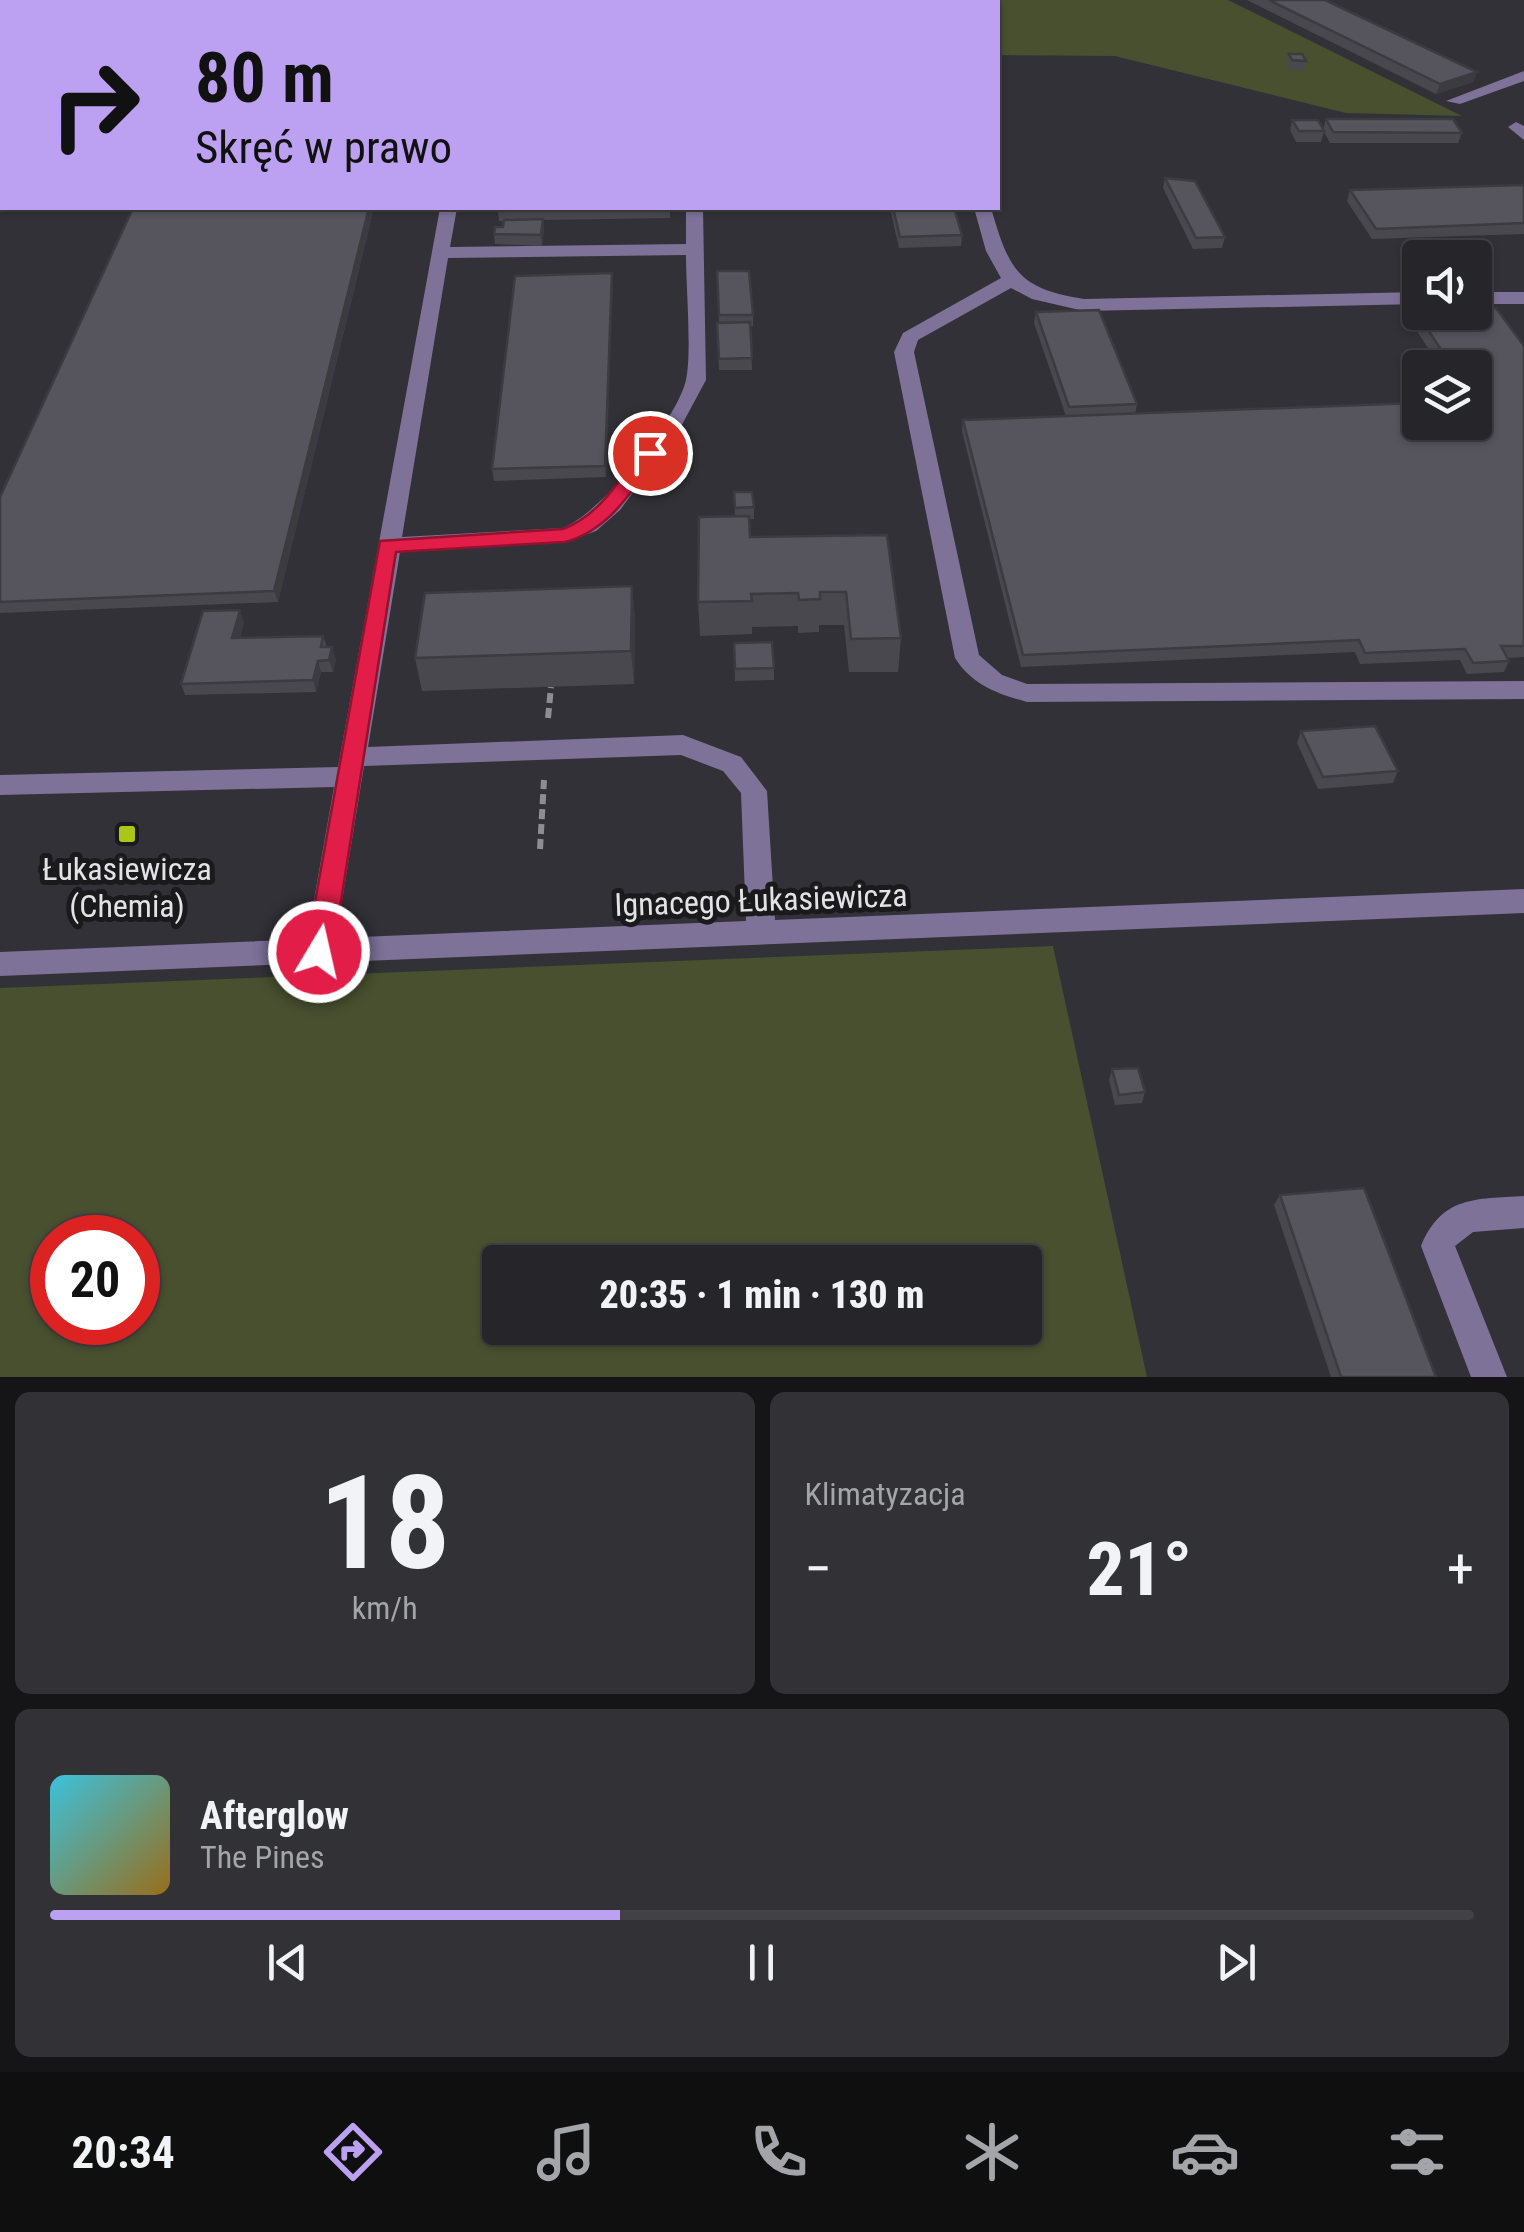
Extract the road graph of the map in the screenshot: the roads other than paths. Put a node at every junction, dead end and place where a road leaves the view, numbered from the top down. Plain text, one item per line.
1 (1524, 76) edge
2 (1454, 102) dead end
3 (448, 210) edge
4 (695, 210) edge
5 (983, 210) edge
6 (696, 249) junction
7 (440, 253) junction
8 (1010, 280) junction
9 (1402, 298) edge
10 (1492, 298) edge
11 (1524, 298) edge
12 (387, 546) junction
13 (1524, 690) edge
14 (350, 767) junction
15 (0, 785) edge
16 (1524, 901) edge
17 (761, 934) junction
18 (319, 952) junction
19 (0, 964) edge
20 (1524, 1212) edge
21 (1489, 1377) edge

1 - 2 street
3 - 7 street
4 - 6 street
5 - 8 street
6 - 7 street
6 - 12 street
7 - 12 street
8 - 9 street
8 - 13 street
10 - 11 street
12 - 14 street
14 - 15 street
14 - 17 street
14 - 18 street
16 - 17 street, Ignacego Łukasiewicza
17 - 18 street, Ignacego Łukasiewicza
18 - 19 street, Ignacego Łukasiewicza
20 - 21 street

